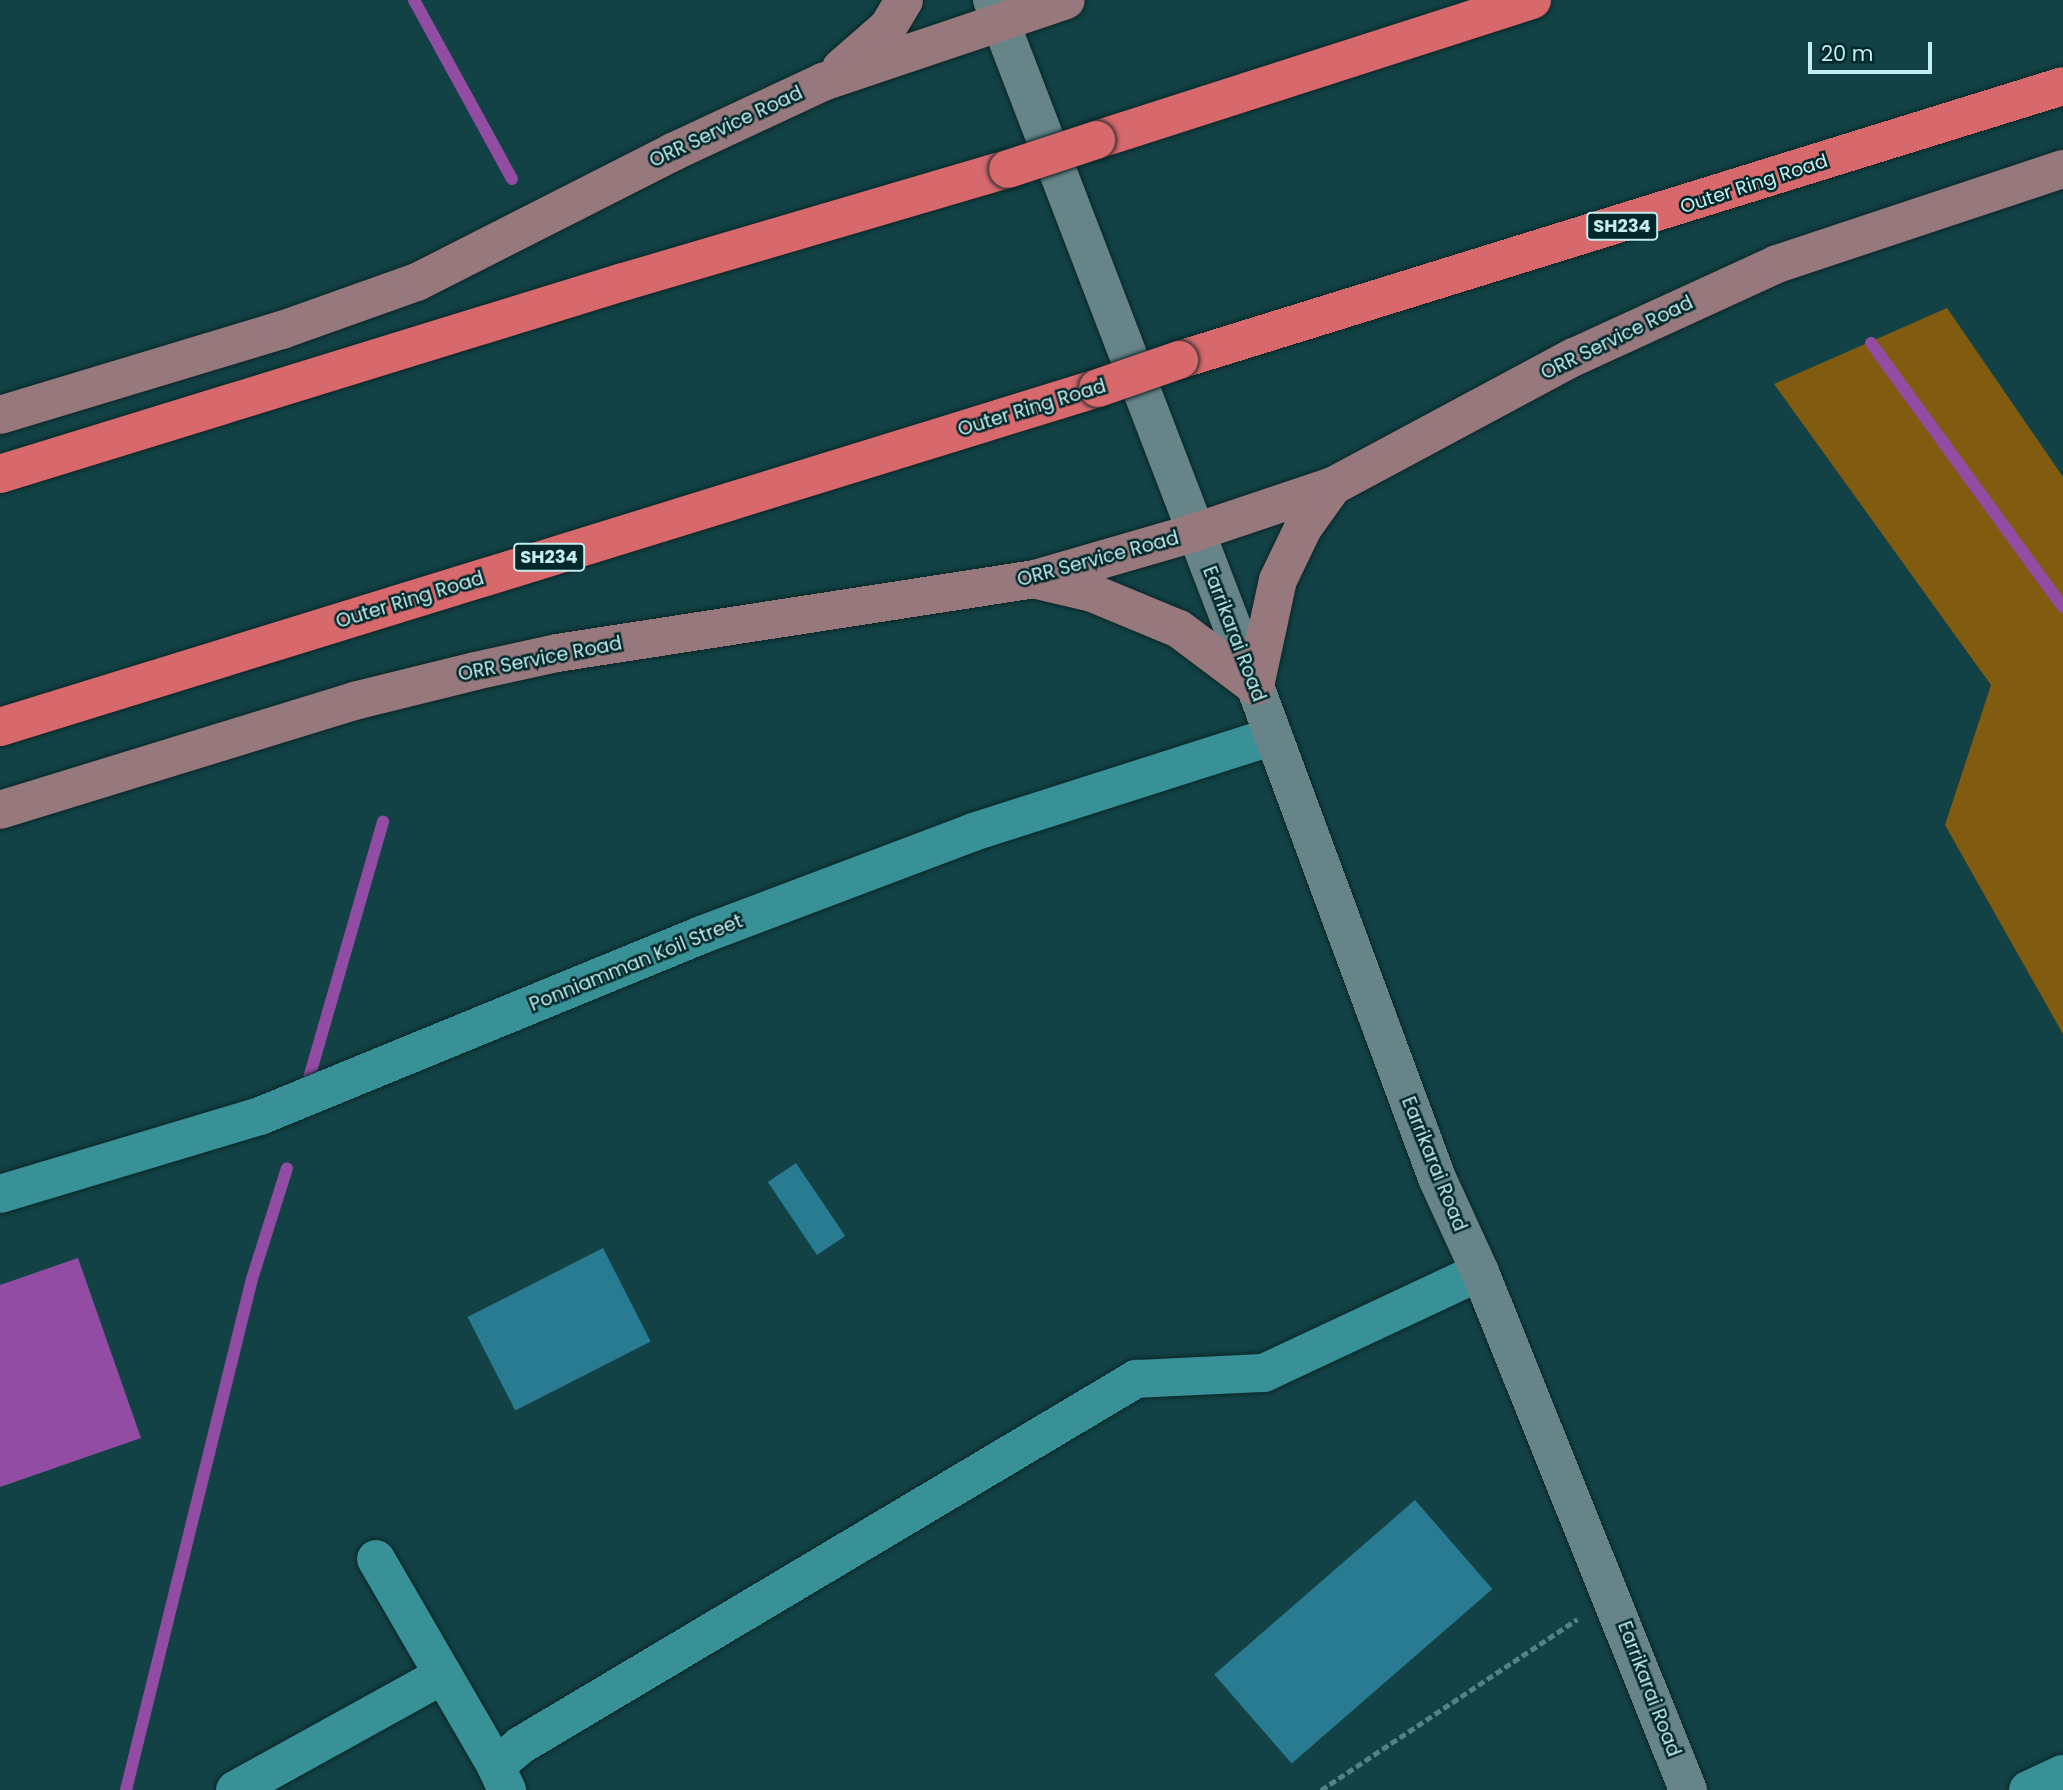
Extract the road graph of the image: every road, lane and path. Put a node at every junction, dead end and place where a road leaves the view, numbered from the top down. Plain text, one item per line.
1 (904, 0) edge
2 (1066, 0) edge
3 (1532, 0) edge
4 (997, 12) edge
5 (823, 82) junction
6 (2063, 86) edge
7 (2063, 169) edge
8 (0, 415) edge
9 (0, 474) edge
10 (1333, 486) junction
11 (1193, 533) junction
12 (1035, 579) junction
13 (1255, 686) junction
14 (0, 727) edge
15 (1273, 736) junction
16 (0, 810) edge
17 (0, 1194) edge
18 (1480, 1272) junction
19 (376, 1559) dead end
20 (1613, 1595) junction
21 (443, 1675) junction
22 (2063, 1774) edge
23 (502, 1778) edge
24 (235, 1790) edge
25 (1321, 1790) edge
26 (1688, 1790) edge
27 (2028, 1790) edge

1 - 5 main road
2 - 4 main road, ORR Service Road
3 - 9 highway, bridge
4 - 5 main road, ORR Service Road
4 - 11 main road, Earrikarai Road
5 - 8 main road, ORR Service Road
6 - 14 highway, Outer Ring Road / SH234, bridge
7 - 10 main road, ORR Service Road
10 - 11 main road, ORR Service Road
10 - 13 main road
11 - 12 main road, ORR Service Road
11 - 13 main road, Earrikarai Road
12 - 13 main road
12 - 16 main road, ORR Service Road
13 - 15 main road, Earrikarai Road
15 - 17 street, Ponniamman Koil Street
15 - 18 main road, Earrikarai Road
18 - 20 main road, Earrikarai Road
18 - 23 street
19 - 21 street
20 - 25 path
20 - 26 main road, Earrikarai Road
21 - 23 street
21 - 24 street
22 - 27 street

